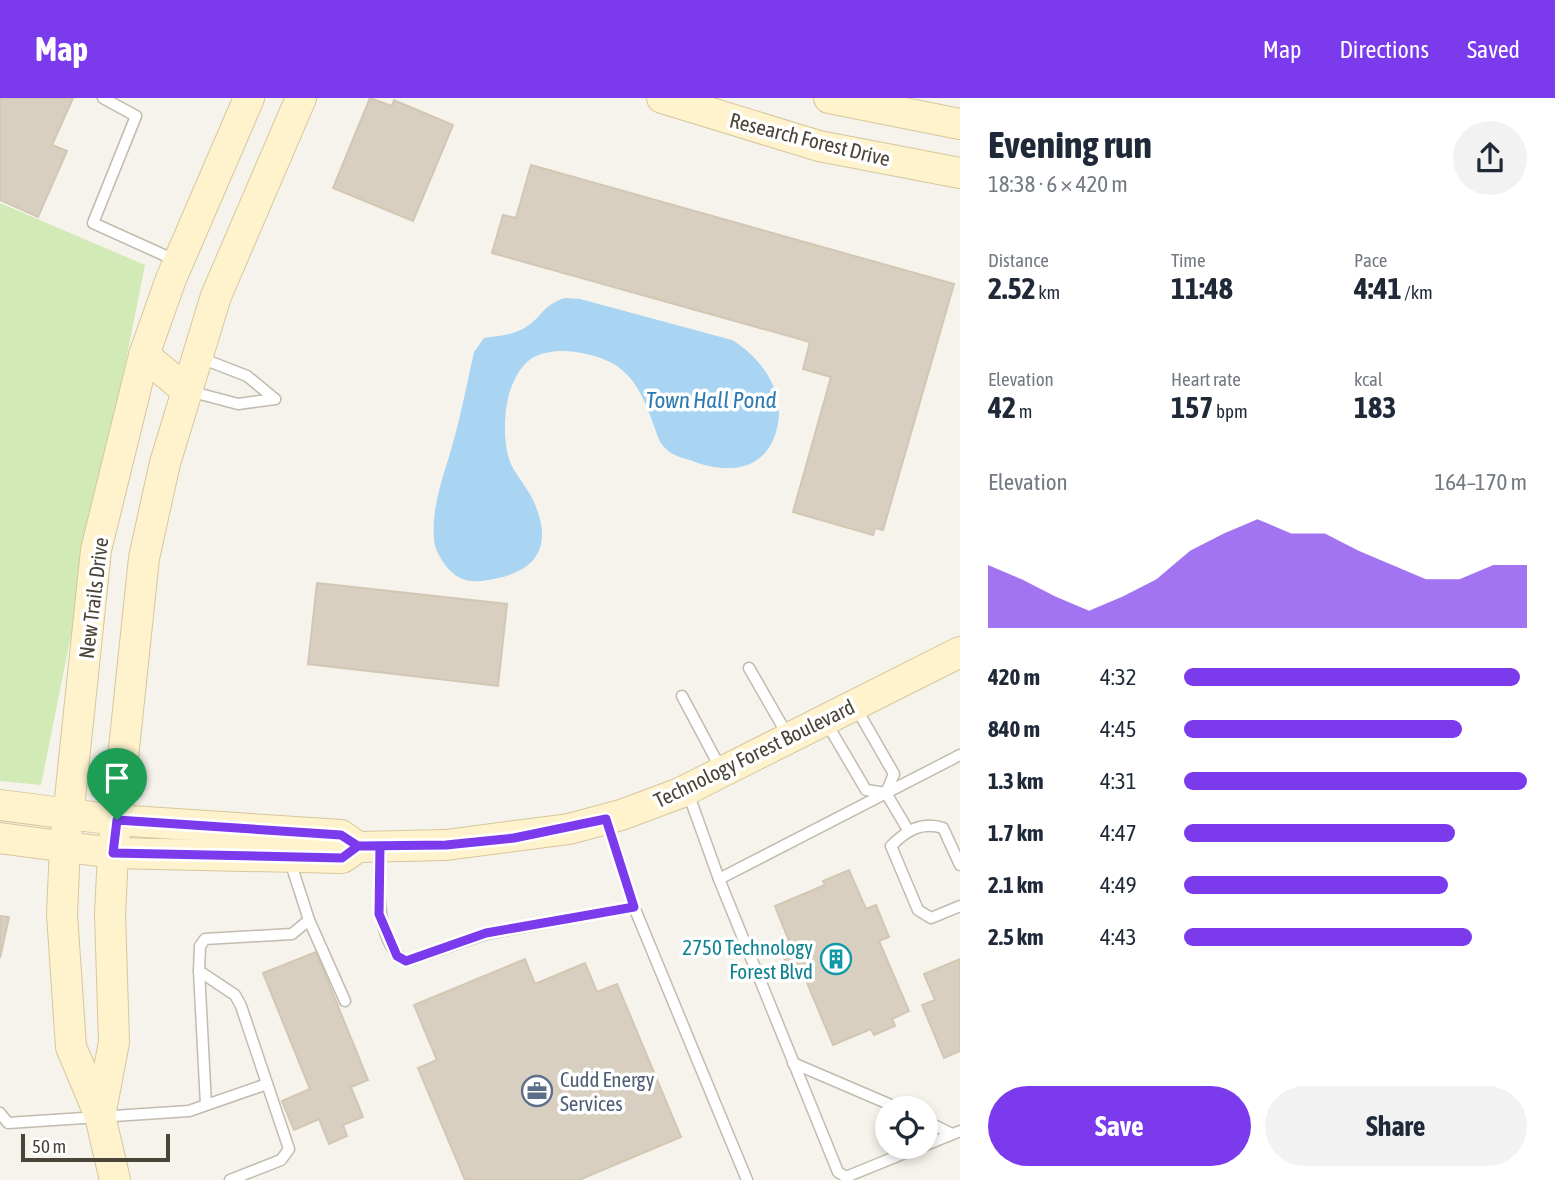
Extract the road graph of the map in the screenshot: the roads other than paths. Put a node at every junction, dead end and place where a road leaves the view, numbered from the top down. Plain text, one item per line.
1 (103, 98) edge
2 (249, 98) edge
3 (301, 98) edge
4 (662, 98) edge
5 (830, 98) edge
6 (960, 124) edge
7 (960, 173) edge
8 (178, 261) junction
9 (144, 355) junction
10 (197, 356) junction
11 (187, 391) junction
12 (960, 653) edge
13 (749, 668) dead end
14 (682, 696) dead end
15 (854, 705) junction
16 (825, 720) junction
17 (789, 738) junction
18 (960, 755) edge
19 (723, 772) junction
20 (687, 790) junction
21 (886, 793) junction
22 (0, 805) edge
23 (68, 813) junction
24 (606, 819) junction
25 (117, 820) junction
26 (908, 830) junction
27 (0, 838) edge
28 (65, 846) junction
29 (369, 846) junction
30 (113, 853) junction
31 (289, 857) junction
32 (960, 865) edge
33 (719, 880) junction
34 (960, 906) edge
35 (634, 907) junction
36 (309, 920) junction
37 (199, 971) junction
38 (345, 1001) dead end
39 (793, 1063) junction
40 (267, 1084) junction
41 (875, 1098) edge
42 (206, 1105) junction
43 (100, 1116) junction
44 (3, 1122) edge
45 (938, 1125) edge
46 (956, 1132) edge
47 (938, 1140) edge
48 (891, 1159) edge
49 (116, 1180) edge
50 (230, 1180) edge
51 (747, 1180) edge

1 - 8 lane
2 - 8 street, New Trails Drive
3 - 10 street, New Trails Drive
4 - 7 street, Research Forest Drive
5 - 6 street
8 - 9 street, New Trails Drive
9 - 10 street
9 - 11 street
9 - 23 street, New Trails Drive
10 - 11 street, New Trails Drive
10 - 11 lane
11 - 25 street, New Trails Drive
12 - 15 street, Technology Forest Boulevard
13 - 17 lane
14 - 19 lane
15 - 16 street, Technology Forest Boulevard
15 - 21 lane
16 - 17 street, Technology Forest Boulevard
16 - 21 lane
17 - 19 street, Technology Forest Boulevard
18 - 21 lane
19 - 20 street, Technology Forest Boulevard
20 - 24 street, Technology Forest Boulevard
20 - 33 lane
21 - 26 lane
21 - 33 lane
22 - 23 street, Technology Forest Boulevard
23 - 25 street, Technology Forest Boulevard
23 - 28 street, New Trails Drive
24 - 29 street, Technology Forest Boulevard
24 - 35 lane
25 - 29 street, Technology Forest Boulevard
25 - 30 street, New Trails Drive
26 - 32 lane
26 - 34 lane
27 - 28 street
28 - 30 street
28 - 43 street, New Trails Drive
29 - 31 street
29 - 35 lane
30 - 31 street
30 - 43 street, New Trails Drive
31 - 36 lane
33 - 39 lane
35 - 51 lane
36 - 37 lane
36 - 38 lane
37 - 40 lane
37 - 42 lane
39 - 41 lane
39 - 48 lane
40 - 42 lane
40 - 50 lane
42 - 43 lane
43 - 44 lane
43 - 49 street, New Trails Drive
45 - 46 lane
46 - 47 lane

